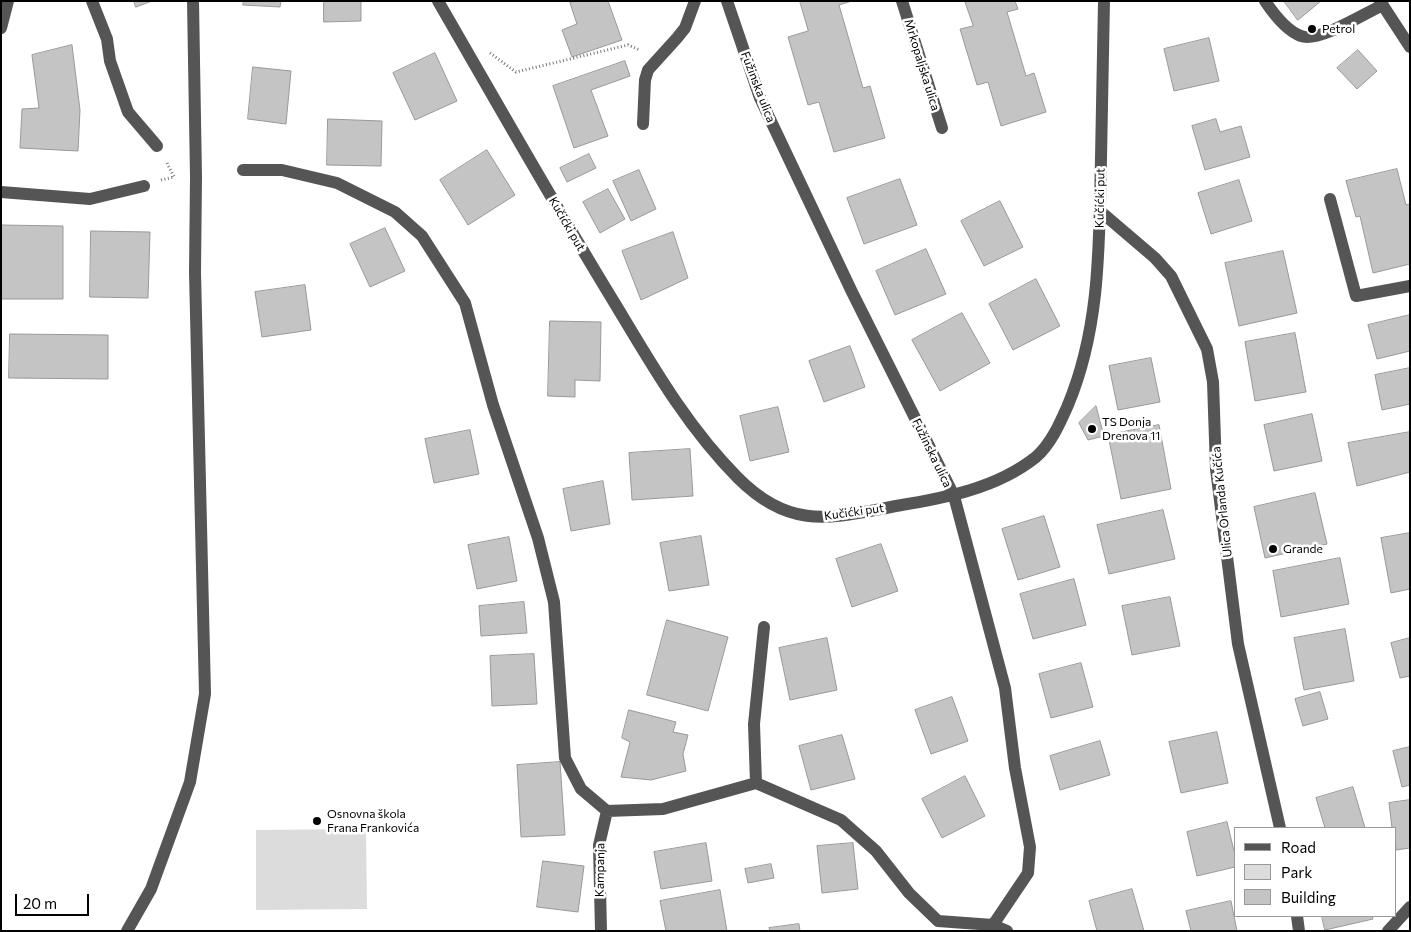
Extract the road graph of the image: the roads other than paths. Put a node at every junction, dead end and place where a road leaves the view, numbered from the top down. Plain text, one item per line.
1 (8, 1) edge
2 (92, 1) edge
3 (193, 1) edge
4 (438, 1) edge
5 (695, 1) edge
6 (727, 1) edge
7 (902, 1) edge
8 (1104, 1) edge
9 (1265, 1) edge
10 (1382, 3) edge
11 (1, 28) edge
12 (1410, 47) edge
13 (643, 124) dead end
14 (942, 128) dead end
15 (157, 146) dead end
16 (243, 170) dead end
17 (144, 186) dead end
18 (1, 192) edge
19 (1330, 199) dead end
20 (1100, 211) junction
21 (1410, 286) edge
22 (954, 496) junction
23 (764, 627) dead end
24 (756, 783) junction
25 (607, 811) junction
26 (1280, 827) edge
27 (1410, 907) edge
28 (1297, 917) edge
29 (993, 924) junction
30 (936, 926) edge
31 (127, 931) edge
32 (601, 931) edge
33 (1007, 931) edge
34 (1299, 931) edge
35 (1388, 931) edge

1 - 11 street
2 - 15 street
3 - 31 street
4 - 22 street, Kučićki put
5 - 13 street
6 - 22 street, Fužinska ulica
7 - 14 street, Mrkopaljska ulica
8 - 20 street, Kučićki put
9 - 10 street
10 - 12 street
16 - 25 street
17 - 18 street
19 - 21 street
20 - 22 street, Kučićki put
20 - 26 street, Ulica Orlanda Kučića
22 - 29 street, Fužinska ulica
23 - 24 street
24 - 25 street
24 - 30 street
25 - 32 street, Kampanja
27 - 35 street
28 - 34 street
29 - 30 street
29 - 33 street

